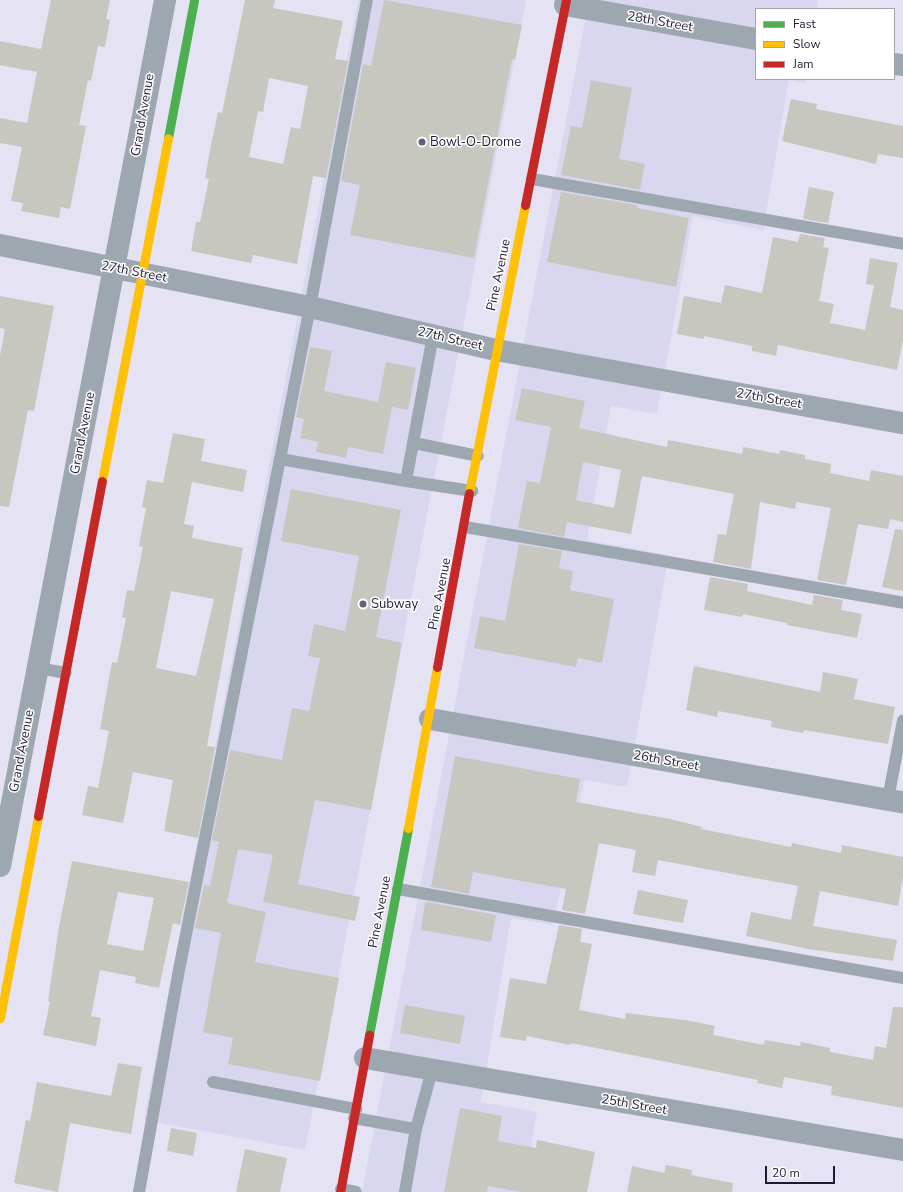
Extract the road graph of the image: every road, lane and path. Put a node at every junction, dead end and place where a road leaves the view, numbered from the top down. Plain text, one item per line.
1 (164, 0) edge
2 (194, 0) edge
3 (367, 0) edge
4 (565, 3) edge
5 (755, 39) edge
6 (532, 179) junction
7 (903, 244) edge
8 (0, 245) edge
9 (115, 268) junction
10 (142, 273) junction
11 (310, 306) junction
12 (433, 336) junction
13 (496, 350) junction
14 (903, 422) edge
15 (414, 443) junction
16 (478, 456) junction
17 (280, 459) junction
18 (406, 481) junction
19 (472, 491) junction
20 (465, 527) junction
21 (903, 603) edge
22 (38, 668) junction
23 (66, 673) junction
24 (430, 719) junction
25 (903, 720) edge
26 (895, 801) edge
27 (0, 866) edge
28 (398, 889) junction
29 (903, 978) edge
30 (0, 1018) edge
31 (365, 1058) junction
32 (432, 1070) junction
33 (213, 1082) dead end
34 (355, 1114) junction
35 (416, 1129) junction
36 (903, 1150) edge
37 (340, 1191) edge
38 (139, 1192) edge
39 (356, 1192) edge
40 (405, 1192) edge

1 - 9 street, Grand Avenue
2 - 10 main road
3 - 11 lane
4 - 5 street, 28th Street
4 - 6 main road, Pine Avenue
6 - 7 lane
6 - 13 main road, Pine Avenue
8 - 9 street, 27th Street
9 - 10 street, 27th Street
9 - 22 street, Grand Avenue
10 - 11 street, 27th Street
10 - 23 main road
11 - 12 street, 27th Street
11 - 17 lane
12 - 13 street, 27th Street
12 - 15 lane
13 - 14 street, 27th Street
13 - 16 main road, Pine Avenue
15 - 16 lane
15 - 18 lane
16 - 19 main road, Pine Avenue
17 - 18 lane
17 - 38 lane
18 - 19 lane
19 - 20 main road, Pine Avenue
20 - 21 lane
20 - 24 main road, Pine Avenue
22 - 23 lane
22 - 27 street, Grand Avenue
23 - 30 main road
24 - 26 street, 26th Street
24 - 28 main road, Pine Avenue
25 - 26 lane
28 - 29 lane
28 - 31 main road, Pine Avenue
31 - 32 street, 25th Street
31 - 34 main road, Pine Avenue
32 - 35 lane
32 - 36 street, 25th Street
33 - 34 lane
34 - 35 lane
34 - 37 main road, Pine Avenue
35 - 40 lane
37 - 39 lane

